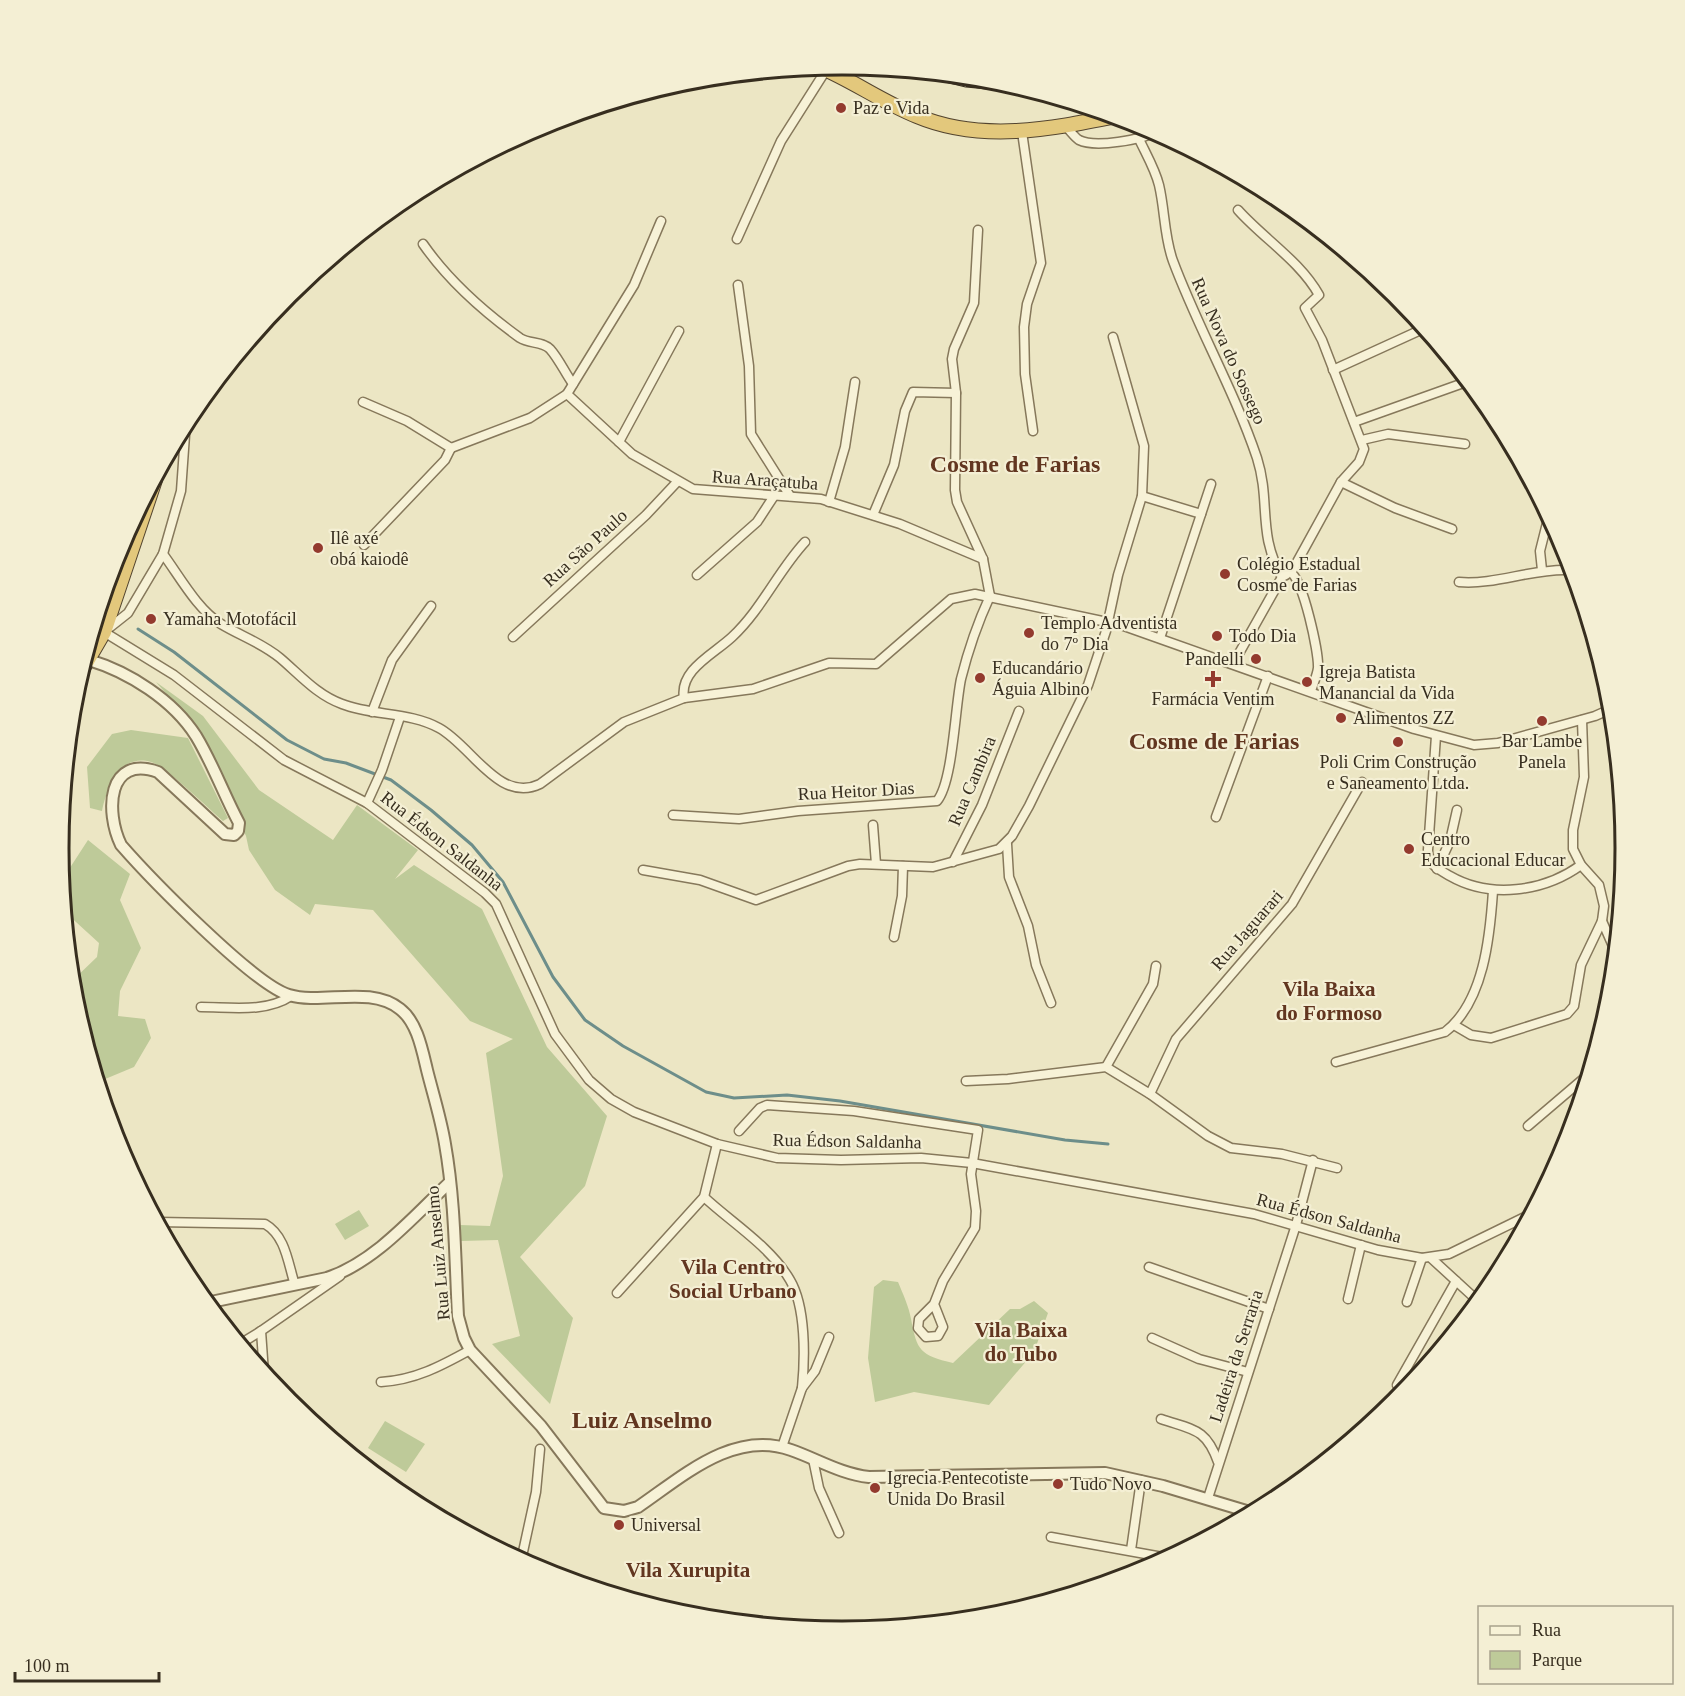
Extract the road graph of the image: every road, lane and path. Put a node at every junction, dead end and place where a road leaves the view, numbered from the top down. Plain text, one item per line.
1 (818, 75) edge
2 (836, 75) edge
3 (1100, 119) edge
4 (1065, 126) junction
5 (1022, 132) junction
6 (1145, 136) edge
7 (1139, 139) junction
8 (1238, 210) dead end
9 (661, 221) dead end
10 (978, 230) dead end
11 (737, 239) dead end
12 (423, 244) dead end
13 (738, 285) dead end
14 (679, 331) dead end
15 (1418, 331) edge
16 (1113, 338) dead end
17 (1333, 370) junction
18 (855, 382) dead end
19 (573, 384) junction
20 (1461, 384) edge
21 (956, 393) junction
22 (567, 394) junction
23 (363, 402) dead end
24 (1354, 422) junction
25 (1033, 431) dead end
26 (1362, 440) junction
27 (185, 441) edge
28 (619, 442) junction
29 (1465, 444) dead end
30 (451, 448) junction
31 (677, 482) junction
32 (1341, 482) junction
33 (1211, 484) dead end
34 (774, 496) junction
35 (790, 496) junction
36 (1142, 496) junction
37 (829, 502) junction
38 (1201, 514) junction
39 (873, 515) junction
40 (1546, 528) edge
41 (139, 529) edge
42 (1452, 529) dead end
43 (805, 542) dead end
44 (364, 545) dead end
45 (164, 554) junction
46 (983, 559) junction
47 (1542, 570) junction
48 (1564, 570) dead end
49 (1291, 573) junction
50 (697, 575) dead end
51 (1281, 577) junction
52 (1459, 582) dead end
53 (990, 596) junction
54 (431, 606) dead end
55 (1108, 621) junction
56 (104, 632) junction
57 (513, 637) dead end
58 (1160, 638) junction
59 (95, 649) edge
60 (92, 661) edge
61 (1233, 664) junction
62 (1268, 676) junction
63 (1311, 691) junction
64 (684, 698) junction
65 (1019, 711) dead end
66 (372, 712) junction
67 (1603, 712) edge
68 (400, 717) junction
69 (1582, 720) junction
70 (1436, 736) junction
71 (1362, 782) dead end
72 (367, 803) junction
73 (1457, 810) dead end
74 (673, 815) dead end
75 (1216, 817) dead end
76 (873, 825) dead end
77 (1007, 844) junction
78 (953, 862) junction
79 (876, 864) junction
80 (903, 866) junction
81 (1581, 866) junction
82 (1437, 869) junction
83 (643, 870) dead end
84 (1493, 891) junction
85 (1602, 921) junction
86 (894, 937) dead end
87 (1610, 939) edge
88 (1156, 966) dead end
89 (291, 996) junction
90 (1051, 1003) dead end
91 (201, 1007) dead end
92 (1454, 1025) junction
93 (1335, 1062) dead end
94 (1106, 1067) junction
95 (966, 1080) dead end
96 (1580, 1082) edge
97 (1150, 1094) junction
98 (1528, 1126) dead end
99 (739, 1131) dead end
100 (717, 1144) junction
101 (1313, 1160) junction
102 (972, 1163) junction
103 (1336, 1167) dead end
104 (449, 1183) junction
105 (704, 1197) junction
106 (1520, 1219) edge
107 (166, 1222) edge
108 (1296, 1225) junction
109 (1361, 1245) junction
110 (1427, 1258) junction
111 (1149, 1267) dead end
112 (346, 1272) junction
113 (1456, 1281) junction
114 (295, 1285) junction
115 (618, 1293) dead end
116 (1473, 1296) edge
117 (1348, 1299) dead end
118 (216, 1301) edge
119 (1407, 1302) dead end
120 (934, 1304) dead end
121 (1269, 1309) junction
122 (261, 1331) junction
123 (828, 1336) dead end
124 (1152, 1338) dead end
125 (246, 1340) edge
126 (470, 1350) junction
127 (263, 1360) edge
128 (1248, 1372) junction
129 (381, 1382) dead end
130 (1397, 1385) dead end
131 (802, 1388) junction
132 (1161, 1419) dead end
133 (782, 1447) junction
134 (540, 1449) dead end
135 (813, 1459) junction
136 (1218, 1462) junction
137 (1141, 1480) junction
138 (1208, 1498) junction
139 (1243, 1510) edge
140 (839, 1533) dead end
141 (1051, 1537) dead end
142 (1131, 1550) junction
143 (524, 1553) edge
144 (1156, 1555) edge

1 - 11 street
2 - 5 highway
3 - 4 highway
4 - 5 highway
4 - 7 street
5 - 25 street
6 - 7 street
7 - 51 street, Rua Nova do Sossego
8 - 17 street
9 - 19 street
10 - 21 street
12 - 19 street
13 - 35 street
14 - 28 street
15 - 17 street
16 - 36 street
17 - 24 street
18 - 37 street
19 - 22 street
20 - 24 street
21 - 39 street
21 - 46 street
22 - 28 street, Rua Araçatuba
22 - 30 street
23 - 30 street
24 - 26 street
26 - 29 street
26 - 32 street
27 - 45 street
28 - 31 street, Rua Araçatuba
30 - 44 street
31 - 34 street, Rua Araçatuba
31 - 57 street, Rua São Paulo
32 - 42 street
32 - 49 street
33 - 38 street
34 - 35 street, Rua Araçatuba
34 - 50 street
35 - 37 street, Rua Araçatuba
36 - 38 street
36 - 55 street
37 - 39 street, Rua Araçatuba
38 - 58 street
39 - 46 street, Rua Araçatuba
40 - 47 street
41 - 56 highway
43 - 64 street
45 - 56 street
45 - 66 street
46 - 53 street
47 - 48 street
47 - 52 street
49 - 51 street
49 - 63 street
51 - 61 street
53 - 55 street
53 - 64 street
53 - 74 street, Rua Heitor Dias
54 - 66 street
55 - 58 street
55 - 77 street
56 - 59 highway
56 - 72 street, Rua Édson Saldanha
58 - 61 street
60 - 89 street, Rua Luiz Anselmo
61 - 62 street
62 - 63 street
62 - 75 street
63 - 70 street
64 - 68 street
65 - 78 street, Rua Cambira
66 - 68 street
67 - 69 street
68 - 72 street
69 - 70 street
69 - 81 street
70 - 82 street
71 - 97 street, Rua Jaguarari
72 - 100 street, Rua Édson Saldanha
73 - 82 street
76 - 79 street
77 - 78 street
77 - 90 street
78 - 80 street
79 - 80 street
79 - 83 street
80 - 86 street
81 - 84 street
81 - 85 street
82 - 84 street
84 - 92 street
85 - 87 street
85 - 92 street
88 - 94 street
89 - 91 street
89 - 104 street, Rua Luiz Anselmo
92 - 93 street
94 - 95 street
94 - 97 street
96 - 98 street
97 - 101 street
99 - 102 street
100 - 102 street, Rua Édson Saldanha
100 - 105 street
101 - 103 street
101 - 108 street, Ladeira da Serraria
102 - 108 street, Rua Édson Saldanha
102 - 120 street
104 - 112 street
104 - 126 street, Rua Luiz Anselmo
105 - 115 street
105 - 131 street
106 - 110 street
107 - 114 street
108 - 109 street, Rua Édson Saldanha
108 - 121 street, Ladeira da Serraria
109 - 110 street, Rua Édson Saldanha
109 - 117 street
110 - 113 street
110 - 119 street
111 - 121 street
112 - 114 street
112 - 122 street
113 - 116 street
113 - 130 street
114 - 118 street
121 - 128 street, Ladeira da Serraria
122 - 125 street
122 - 127 street
123 - 131 street
124 - 128 street
126 - 129 street
126 - 133 street, Rua Luiz Anselmo
128 - 136 street, Ladeira da Serraria
131 - 133 street
132 - 136 street
133 - 135 street, Rua Luiz Anselmo
134 - 143 street
135 - 137 street, Rua Luiz Anselmo
135 - 140 street
136 - 138 street, Ladeira da Serraria
137 - 138 street, Rua Luiz Anselmo
137 - 142 street
138 - 139 street, Rua Luiz Anselmo
141 - 142 street
142 - 144 street

